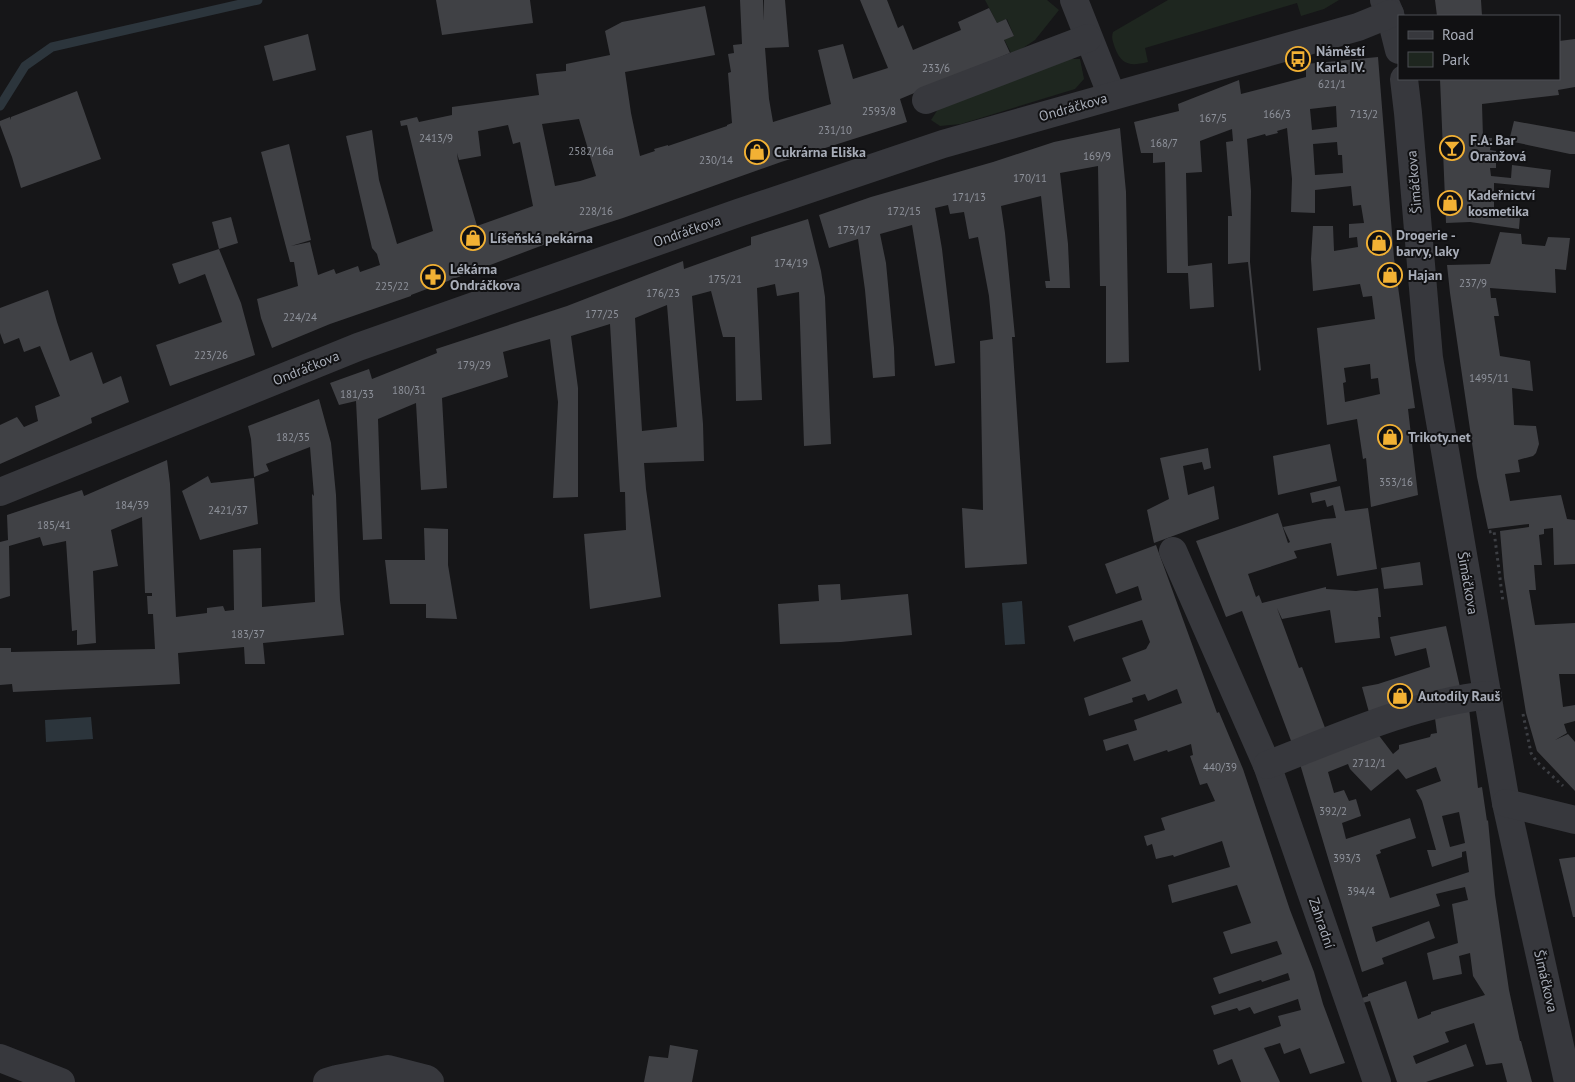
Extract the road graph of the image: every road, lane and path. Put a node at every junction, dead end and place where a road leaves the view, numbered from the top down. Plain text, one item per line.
1 (1077, 1) edge
2 (1387, 7) edge
3 (1088, 38) junction
4 (1398, 46) edge
5 (1404, 80) edge
6 (1112, 96) junction
7 (926, 100) dead end
8 (0, 492) edge
9 (1494, 531) dead end
10 (1173, 551) dead end
11 (1504, 605) dead end
12 (1488, 695) junction
13 (1522, 712) dead end
14 (1267, 765) junction
15 (1569, 791) dead end
16 (1506, 803) junction
17 (1575, 820) edge
18 (0, 1058) edge
19 (61, 1082) edge
20 (328, 1082) edge
21 (430, 1082) edge
22 (1378, 1082) edge
23 (1568, 1082) edge

1 - 3 street
2 - 4 street
2 - 6 street, Ondráčkova
3 - 6 street
3 - 7 street
5 - 12 street, Šimáčkova
6 - 8 street, Ondráčkova
9 - 11 path
10 - 14 street, Zahradní
12 - 14 street
12 - 16 street, Šimáčkova
13 - 15 path
14 - 22 street, Zahradní
16 - 17 street
16 - 23 street, Šimáčkova
18 - 19 street
20 - 21 street

